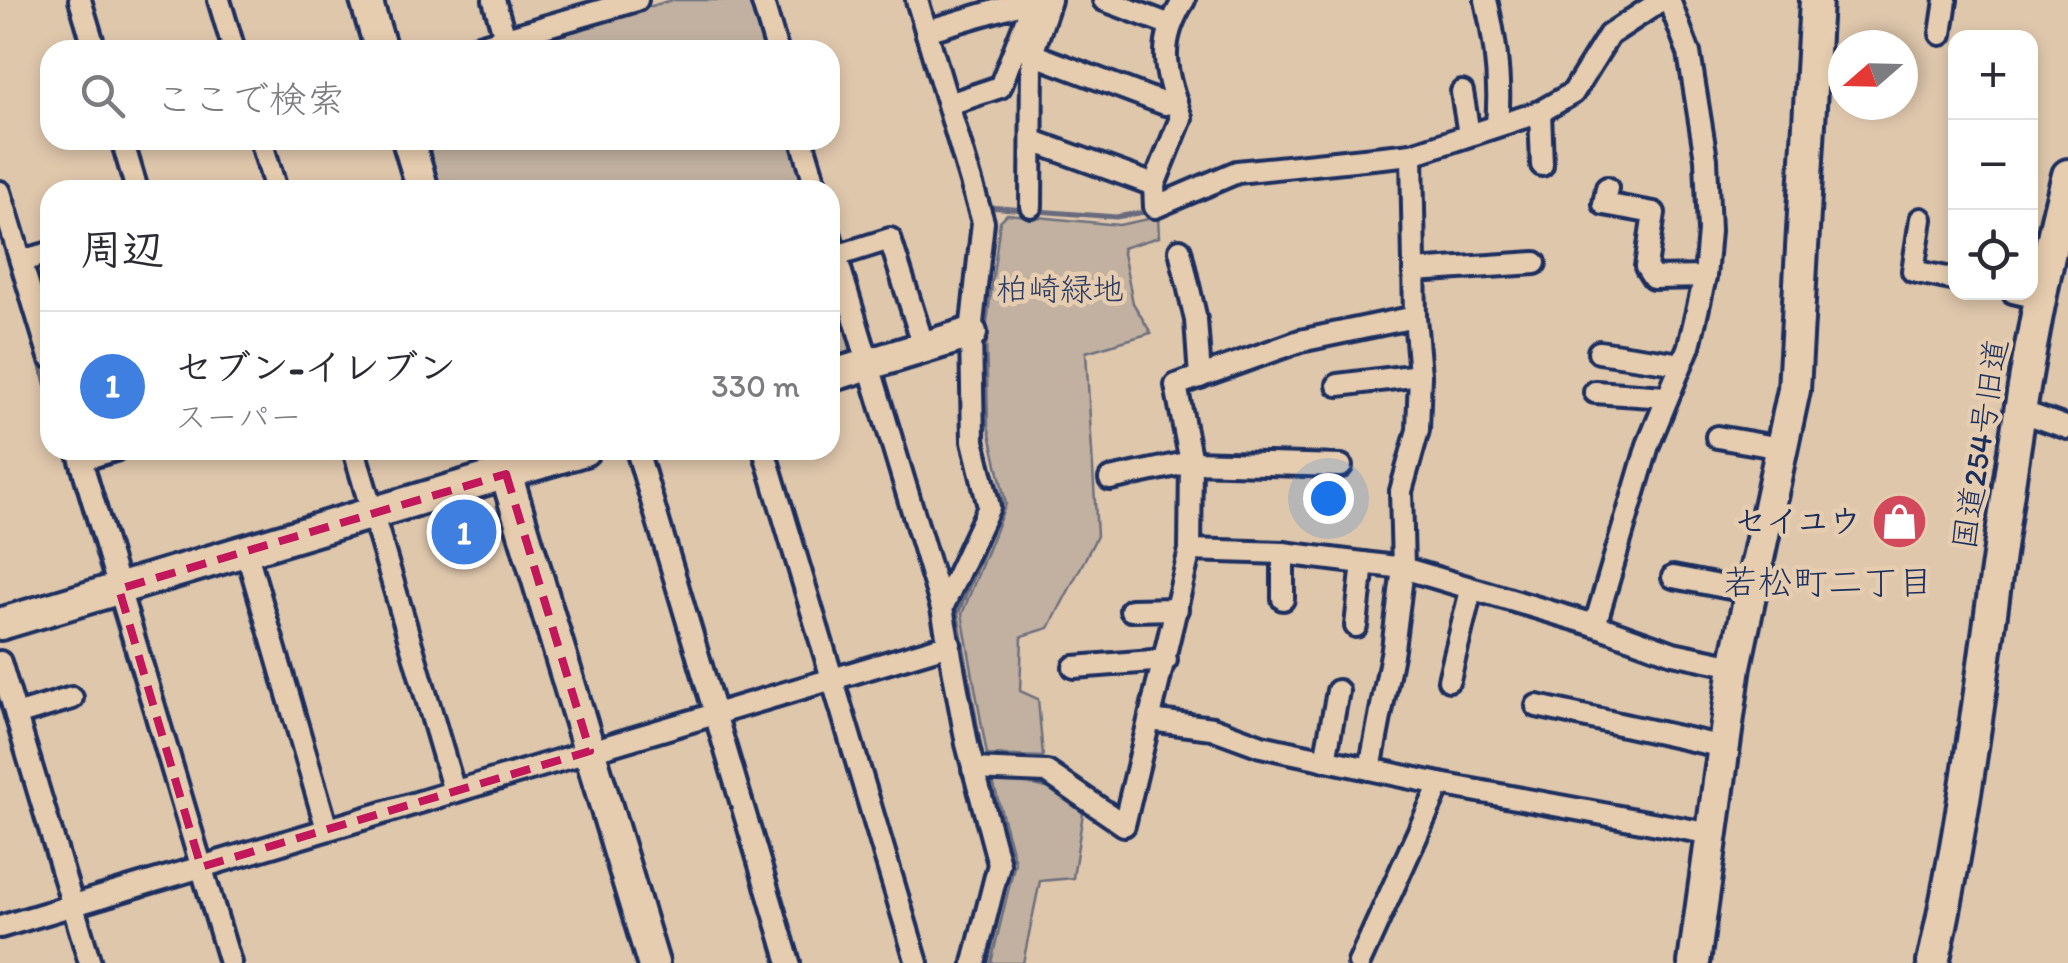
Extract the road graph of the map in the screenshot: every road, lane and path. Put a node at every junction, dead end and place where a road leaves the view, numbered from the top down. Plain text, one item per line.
1 (80, 0) edge
2 (219, 0) edge
3 (366, 0) edge
4 (494, 0) edge
5 (638, 0) edge
6 (762, 0) edge
7 (917, 0) edge
8 (1033, 0) edge
9 (1050, 0) edge
10 (1104, 0) edge
11 (1184, 0) edge
12 (1486, 0) edge
13 (1665, 0) edge
14 (1816, 0) edge
15 (1946, 0) edge
16 (1168, 24) junction
17 (926, 30) junction
18 (1942, 34) dead end
19 (505, 38) junction
20 (92, 40) edge
21 (231, 40) edge
22 (378, 40) edge
23 (498, 40) edge
24 (773, 40) edge
25 (1032, 54) junction
26 (1032, 76) junction
27 (1000, 87) junction
28 (1462, 92) dead end
29 (1176, 102) junction
30 (948, 104) junction
31 (1540, 112) junction
32 (1497, 124) junction
33 (1470, 134) junction
34 (1033, 142) junction
35 (125, 150) edge
36 (263, 150) edge
37 (411, 150) edge
38 (805, 150) edge
39 (1412, 154) junction
40 (1542, 165) dead end
41 (2068, 175) edge
42 (134, 180) edge
43 (268, 180) edge
44 (420, 180) edge
45 (814, 180) edge
46 (1154, 185) junction
47 (1606, 188) dead end
48 (0, 192) edge
49 (1031, 206) dead end
50 (1921, 218) dead end
51 (840, 245) edge
52 (1180, 250) dead end
53 (40, 255) edge
54 (21, 261) junction
55 (2038, 261) edge
56 (1534, 263) dead end
57 (840, 270) edge
58 (1414, 271) junction
59 (1705, 277) junction
60 (1948, 279) edge
61 (2026, 300) edge
62 (1415, 317) junction
63 (40, 325) edge
64 (971, 334) junction
65 (924, 348) junction
66 (1599, 352) dead end
67 (868, 364) junction
68 (1682, 364) junction
69 (840, 373) edge
70 (1420, 375) junction
71 (1200, 376) junction
72 (1338, 385) dead end
73 (1595, 392) dead end
74 (1666, 398) junction
75 (2020, 411) junction
76 (2068, 428) edge
77 (1718, 437) dead end
78 (1782, 448) junction
79 (81, 460) edge
80 (357, 460) edge
81 (640, 460) edge
82 (767, 460) edge
83 (503, 462) edge
84 (1191, 462) junction
85 (1341, 466) dead end
86 (1110, 479) dead end
87 (373, 513) junction
88 (246, 550) junction
89 (1190, 550) junction
90 (1283, 553) junction
91 (1363, 563) junction
92 (1403, 568) junction
93 (1674, 577) dead end
94 (119, 588) junction
95 (1470, 590) junction
96 (1751, 592) junction
97 (1283, 600) dead end
98 (942, 608) junction
99 (1177, 609) junction
100 (1131, 610) dead end
101 (0, 624) edge
102 (1596, 625) junction
103 (1356, 626) dead end
104 (950, 644) junction
105 (1166, 660) junction
106 (0, 662) edge
107 (1735, 666) junction
108 (1074, 667) dead end
109 (832, 678) junction
110 (1449, 680) dead end
111 (1338, 690) dead end
112 (72, 698) dead end
113 (1537, 706) dead end
114 (714, 713) junction
115 (16, 715) junction
116 (1150, 720) junction
117 (1724, 747) junction
118 (590, 751) junction
119 (1324, 760) junction
120 (973, 769) junction
121 (1370, 769) junction
122 (1440, 784) junction
123 (454, 791) junction
124 (327, 829) junction
125 (1712, 834) junction
126 (201, 867) junction
127 (72, 905) junction
128 (0, 927) edge
129 (90, 963) edge
130 (230, 963) edge
131 (653, 963) edge
132 (789, 963) edge
133 (917, 963) edge
134 (974, 963) edge
135 (1359, 963) edge
136 (1694, 963) edge
137 (1932, 963) edge

1 - 20 street
2 - 21 street
3 - 22 street
4 - 19 street
5 - 19 street
6 - 24 street
7 - 17 street
8 - 17 street
8 - 27 street
9 - 25 street
10 - 16 street
11 - 16 street
12 - 32 street
13 - 31 street
13 - 59 street
14 - 78 street
15 - 18 street
16 - 29 street
17 - 30 street
19 - 23 street
25 - 26 street
25 - 29 street
26 - 27 street
26 - 34 street
27 - 30 street
28 - 33 street
29 - 46 street
30 - 64 street
31 - 32 street
31 - 40 street
32 - 33 street
33 - 39 street
34 - 46 street
34 - 49 street
35 - 42 street
36 - 43 street
37 - 44 street
38 - 45 street
39 - 46 street
39 - 58 street
41 - 55 street, 国道254号旧道
47 - 59 street
48 - 54 street
50 - 60 street
51 - 65 street
52 - 71 street
53 - 54 street
54 - 63 street
56 - 58 street
57 - 67 street
58 - 62 street
59 - 68 street
61 - 75 street, 国道254号旧道
62 - 70 street
62 - 71 street
64 - 65 street
64 - 98 street
65 - 67 street
66 - 68 street
67 - 69 street
67 - 98 street
68 - 74 street
70 - 72 street
70 - 92 street
71 - 84 street
73 - 74 street
74 - 102 street
75 - 76 street
75 - 137 street, 国道254号旧道
77 - 78 street
78 - 96 street
79 - 94 street
80 - 87 street
81 - 114 street
82 - 109 street
83 - 87 street
83 - 118 street
84 - 85 street
84 - 86 street
84 - 89 street
87 - 88 street
87 - 123 street
88 - 94 street
88 - 124 street
89 - 90 street
89 - 99 street
90 - 91 street
90 - 97 street
91 - 92 street
91 - 103 street
92 - 95 street
92 - 121 street
93 - 96 street
94 - 101 street
94 - 126 street
95 - 102 street
95 - 110 street
96 - 107 street
98 - 104 street
99 - 100 street
99 - 105 street
102 - 107 street
104 - 109 street
104 - 120 street
105 - 108 street
105 - 116 street
106 - 115 street
107 - 117 street
109 - 114 street
109 - 133 street
111 - 119 street
112 - 115 street
113 - 117 street
114 - 118 street
114 - 132 street
115 - 127 street
116 - 119 street
116 - 120 street
117 - 125 street
118 - 123 street
118 - 131 street
119 - 121 street
120 - 134 street
121 - 122 street
122 - 125 street
122 - 135 street
123 - 124 street
124 - 126 street
125 - 136 street
126 - 127 street
126 - 130 street
127 - 128 street
127 - 129 street

